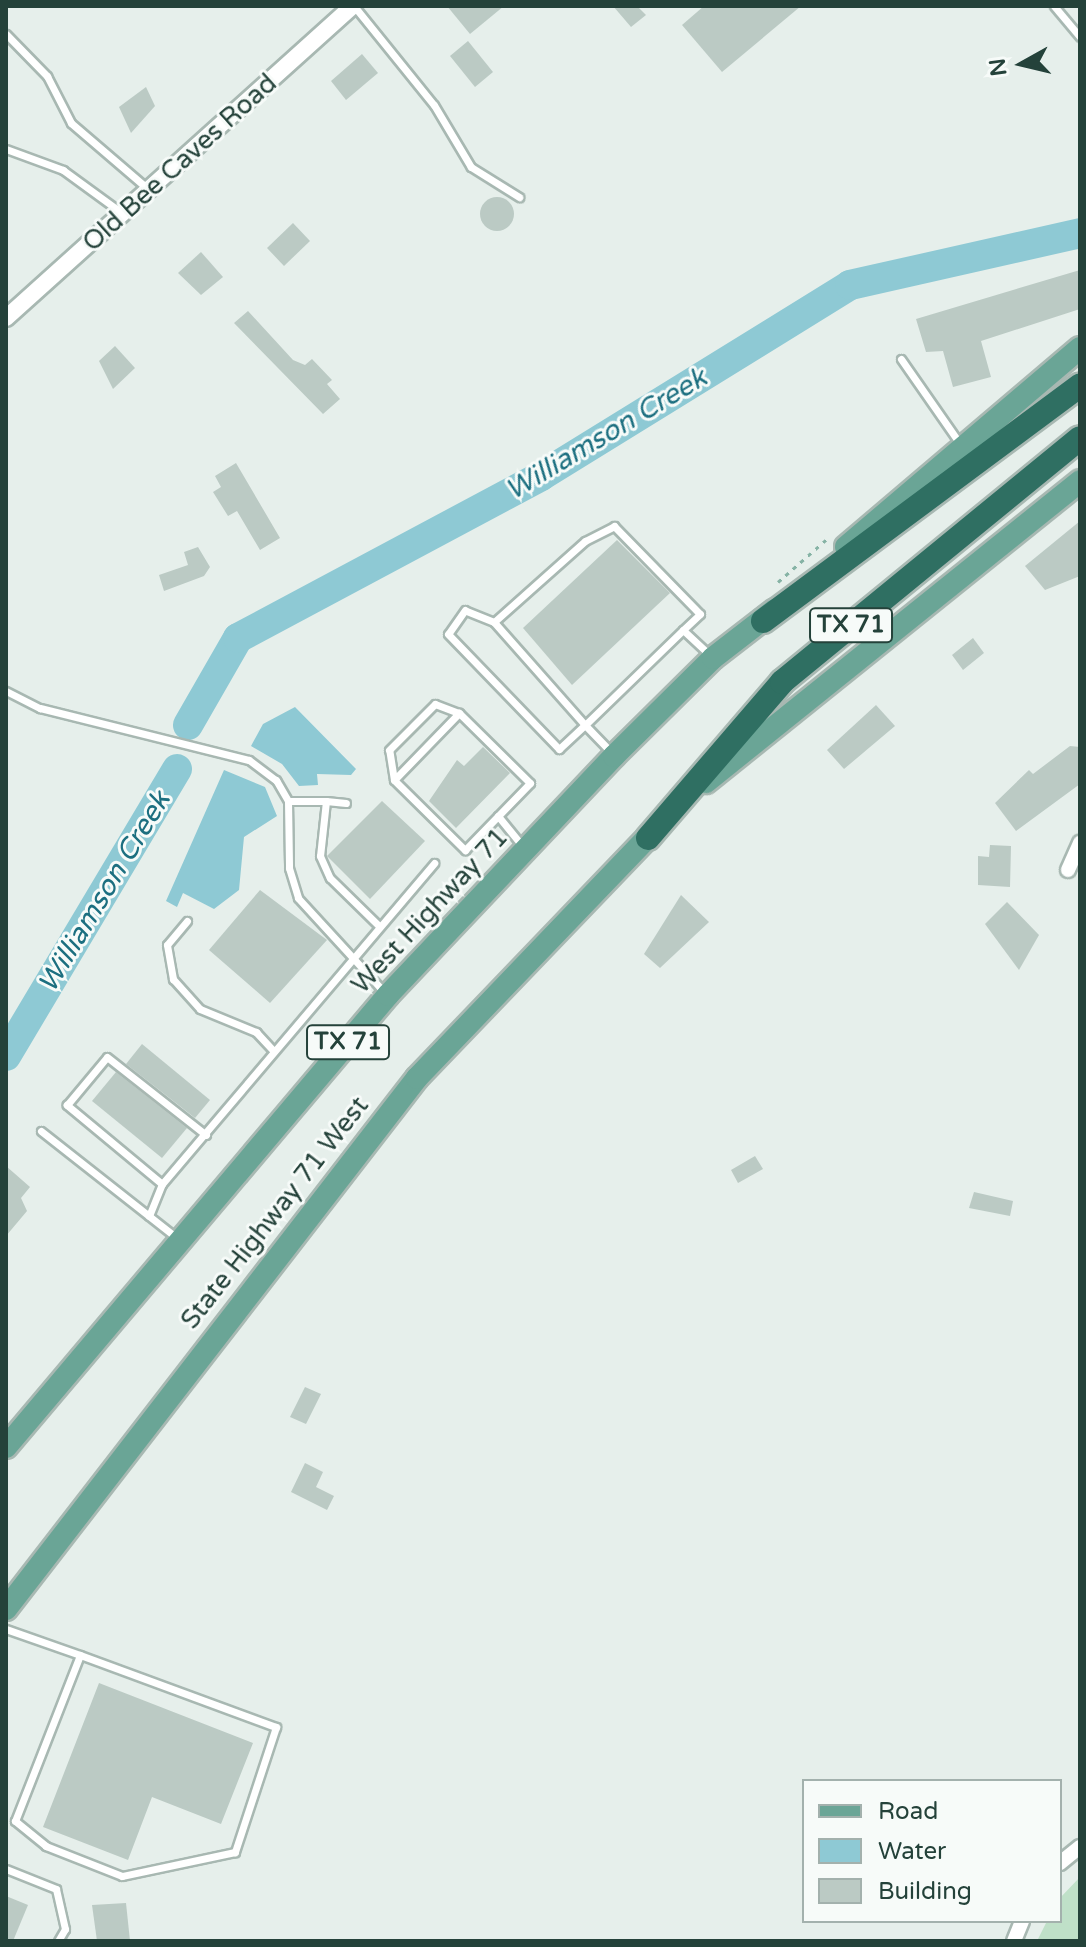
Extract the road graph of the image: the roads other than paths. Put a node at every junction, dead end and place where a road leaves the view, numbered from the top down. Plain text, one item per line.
1 (353, 6) edge
2 (1054, 6) edge
3 (6, 34) edge
4 (1080, 37) edge
5 (6, 149) edge
6 (149, 191) junction
7 (519, 197) dead end
8 (124, 214) junction
9 (6, 318) edge
10 (1080, 348) edge
11 (901, 359) dead end
12 (1080, 386) edge
13 (1080, 438) edge
14 (961, 445) junction
15 (1080, 481) edge
16 (763, 621) junction
17 (494, 622) junction
18 (683, 630) junction
19 (713, 658) junction
20 (6, 691) edge
21 (459, 713) junction
22 (585, 725) junction
23 (614, 756) junction
24 (394, 780) junction
25 (288, 801) junction
26 (326, 801) junction
27 (346, 803) dead end
28 (498, 816) junction
29 (648, 838) junction
30 (1080, 843) edge
31 (526, 849) junction
32 (434, 863) dead end
33 (1068, 870) dead end
34 (187, 921) dead end
35 (379, 926) junction
36 (349, 959) junction
37 (388, 995) junction
38 (274, 1051) junction
39 (41, 1131) dead end
40 (206, 1135) junction
41 (162, 1184) junction
42 (149, 1216) junction
43 (178, 1239) junction
44 (8, 1440) edge
45 (6, 1609) edge
46 (6, 1629) edge
47 (80, 1655) junction
48 (1080, 1847) edge
49 (1062, 1861) edge
50 (6, 1869) edge
51 (58, 1941) edge

1 - 6 street, Old Bee Caves Road
1 - 7 lane
2 - 4 lane
3 - 6 lane
5 - 8 lane
6 - 8 street, Old Bee Caves Road
8 - 9 street, Old Bee Caves Road
10 - 14 main road, TX 71
11 - 14 lane
12 - 16 highway, TX 71
13 - 29 highway, TX 71
14 - 16 main road, TX 71
15 - 29 main road, State Highway 71 West
16 - 19 main road, West Highway 71 / TX 71
17 - 18 lane
17 - 22 lane
17 - 22 lane
18 - 19 lane
18 - 22 lane
19 - 23 main road, West Highway 71 / TX 71
20 - 25 lane
21 - 24 lane
21 - 24 lane
21 - 28 lane
22 - 23 lane
23 - 31 main road, West Highway 71 / TX 71
24 - 28 lane
25 - 26 lane
25 - 36 lane
26 - 27 lane
26 - 35 lane
28 - 31 lane
29 - 45 main road, State Highway 71 West
30 - 33 street
31 - 37 main road, West Highway 71 / TX 71
32 - 35 lane
34 - 38 lane
35 - 36 lane
36 - 37 lane
36 - 38 lane
37 - 43 main road, West Highway 71 / TX 71
38 - 40 lane
39 - 42 lane
40 - 41 lane
40 - 41 lane
41 - 42 lane
42 - 43 lane
43 - 44 main road, West Highway 71 / TX 71
46 - 47 lane
47 - 47 lane
48 - 49 street
50 - 51 lane

